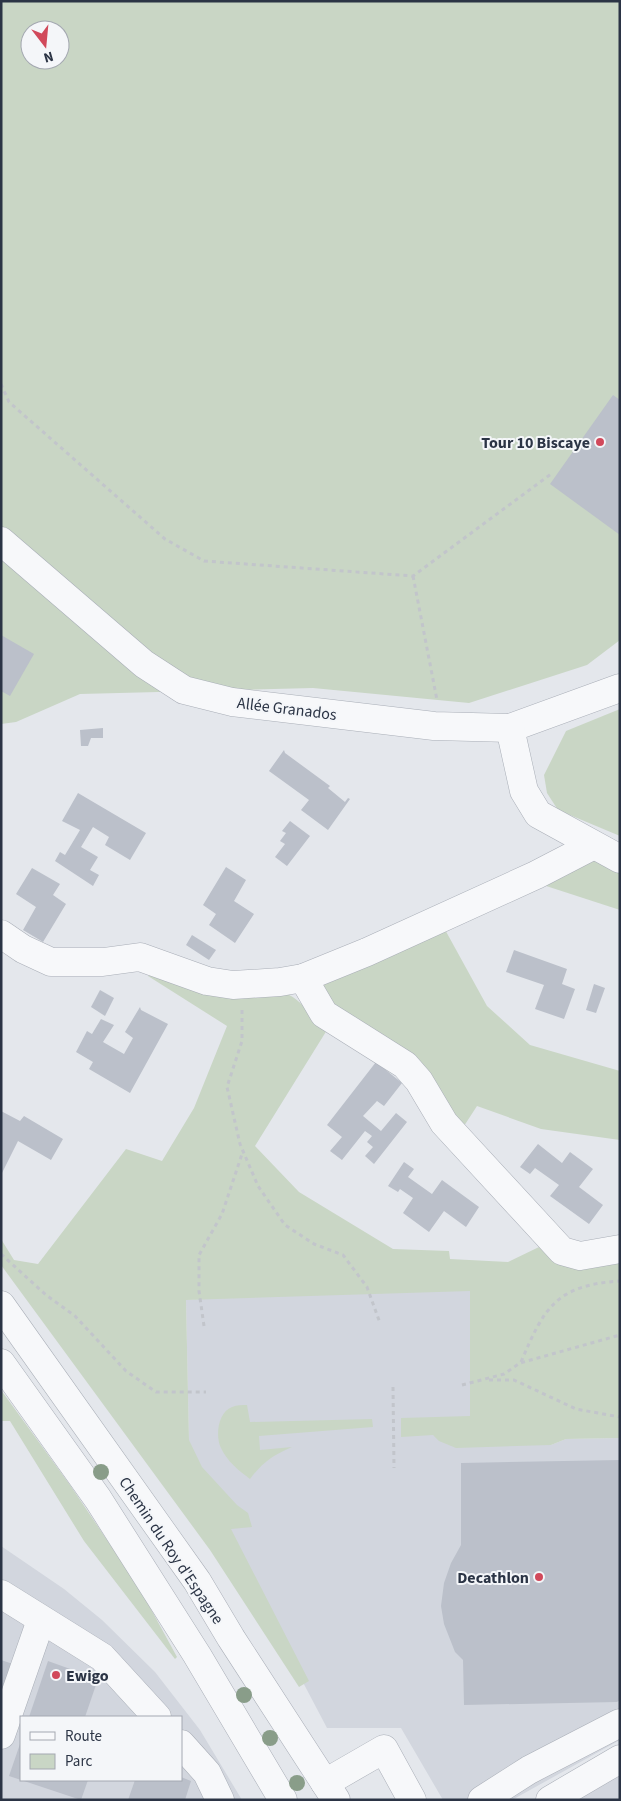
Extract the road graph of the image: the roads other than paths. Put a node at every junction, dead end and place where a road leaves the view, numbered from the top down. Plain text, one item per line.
1 (1, 540) edge
2 (620, 688) edge
3 (510, 728) junction
4 (592, 846) junction
5 (620, 859) edge
6 (1, 934) edge
7 (303, 978) junction
8 (620, 1249) edge
9 (1, 1305) edge
10 (1, 1363) edge
11 (1, 1594) edge
12 (41, 1620) junction
13 (231, 1638) junction
14 (197, 1655) junction
15 (156, 1716) edge
16 (620, 1724) edge
17 (1, 1735) edge
18 (182, 1745) edge
19 (620, 1760) edge
20 (330, 1791) edge
21 (220, 1800) edge
22 (283, 1800) edge
23 (412, 1800) edge
24 (482, 1800) edge
25 (550, 1800) edge

1 - 3 street, Allée Granados
2 - 3 street, Allée Granados
3 - 4 street
4 - 5 street
4 - 7 street
6 - 7 street
7 - 8 street
9 - 13 street, Chemin du Roy d'Espagne
10 - 14 street, Chemin du Roy d'Espagne
11 - 12 street
12 - 15 street
12 - 17 street
13 - 14 street
13 - 20 street, Chemin du Roy d'Espagne
14 - 22 street, Chemin du Roy d'Espagne
16 - 24 street
18 - 21 street
19 - 25 street
20 - 23 street

